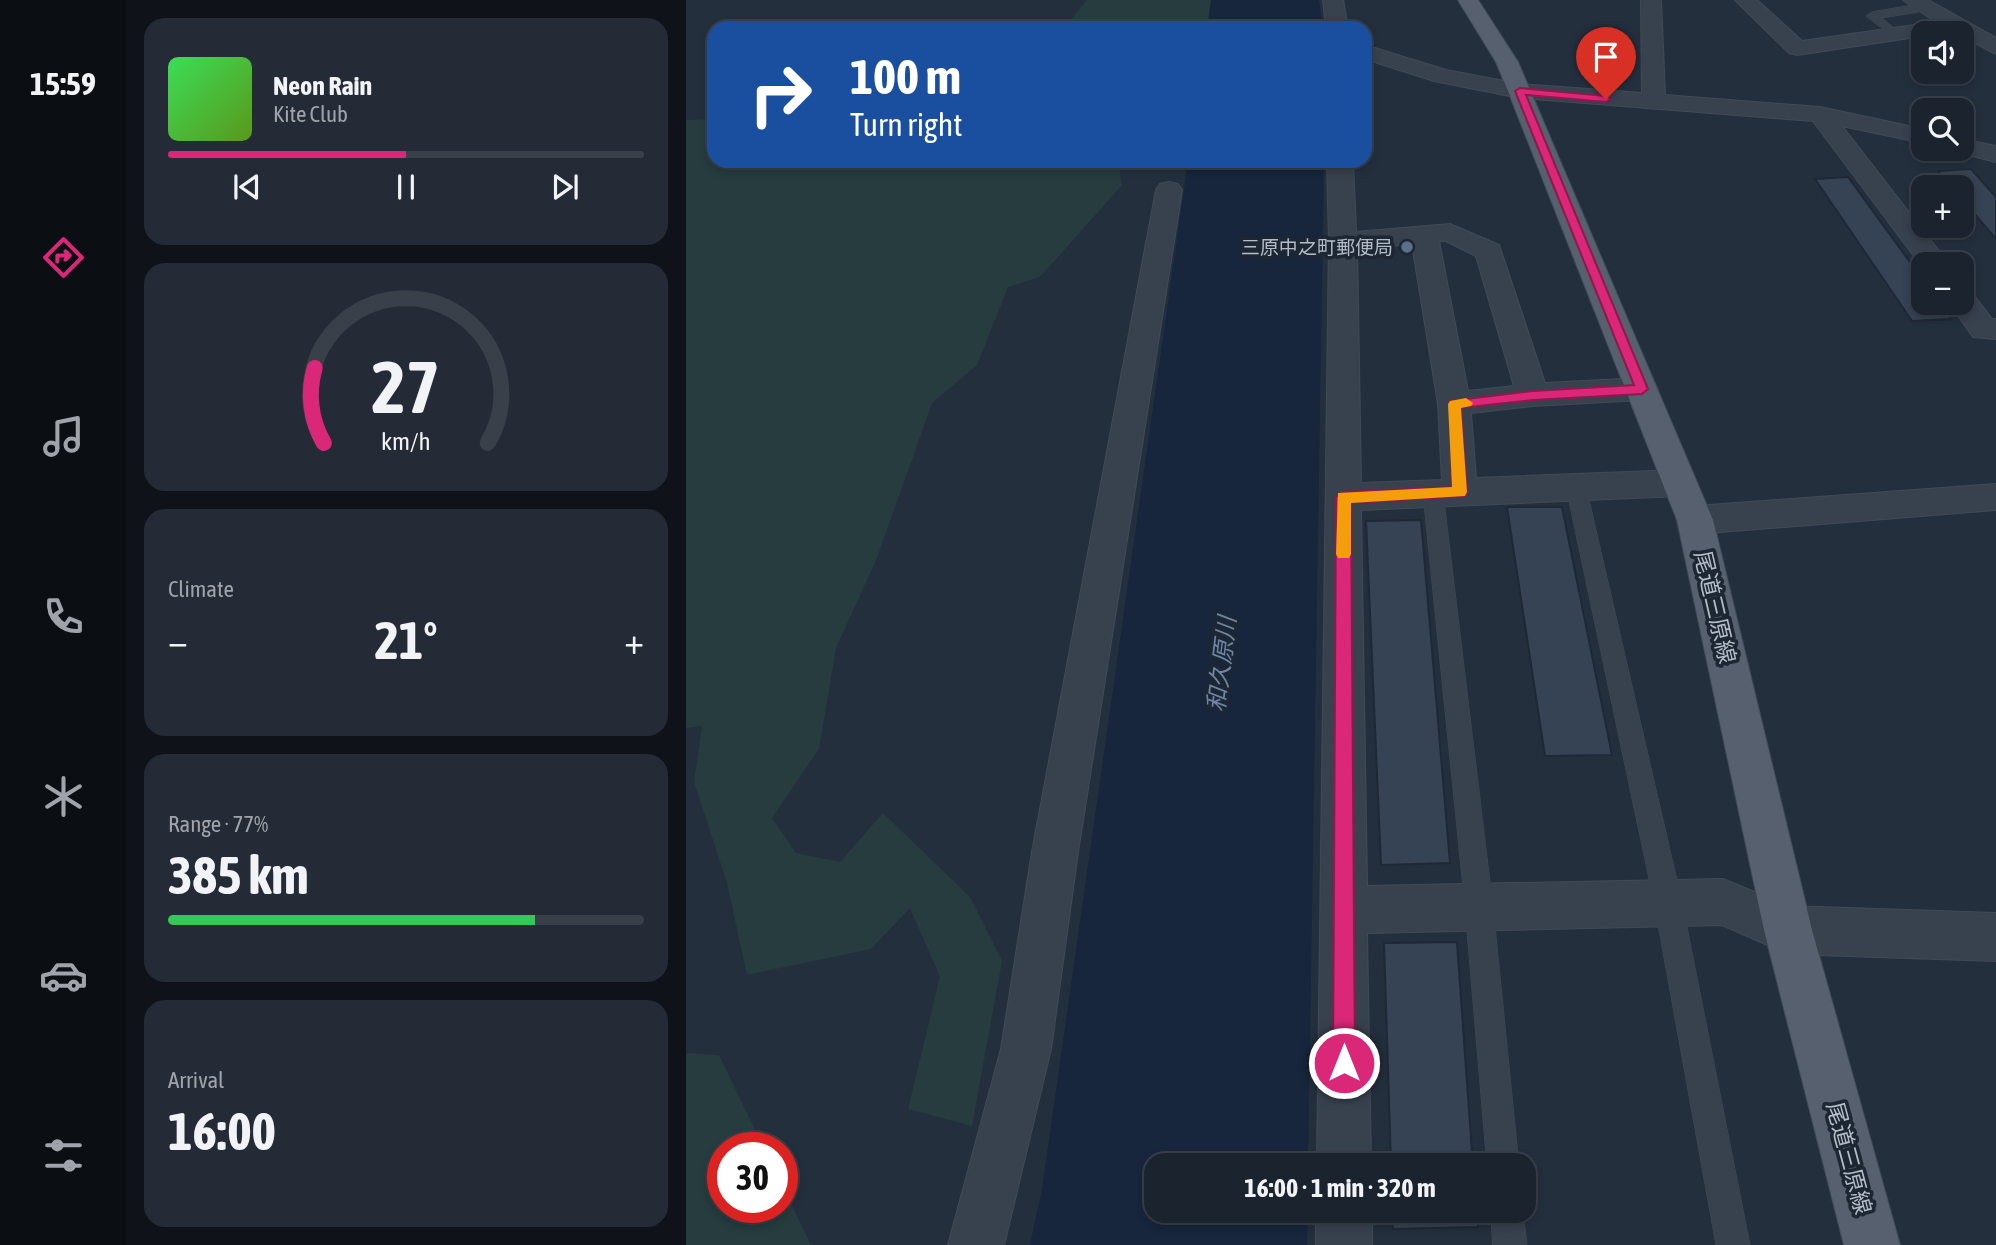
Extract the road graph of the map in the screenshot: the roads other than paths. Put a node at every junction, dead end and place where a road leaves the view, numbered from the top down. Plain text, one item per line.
1 (1333, 0) edge
2 (1468, 0) edge
3 (1651, 0) edge
4 (1745, 0) edge
5 (1919, 4) edge
6 (1984, 14) dead end
7 (1336, 21) edge
8 (1951, 21) edge
9 (1957, 21) edge
10 (1911, 31) edge
11 (1895, 34) junction
12 (1974, 34) edge
13 (1996, 47) edge
14 (1372, 54) edge
15 (1520, 91) junction
16 (1654, 102) junction
17 (1820, 114) junction
18 (1911, 133) edge
19 (1979, 150) edge
20 (1339, 168) edge
21 (1996, 176) edge
22 (1169, 190) dead end
23 (1424, 234) junction
24 (1343, 242) junction
25 (1925, 252) edge
26 (1973, 315) edge
27 (1996, 329) edge
28 (1642, 389) junction
29 (1533, 396) junction
30 (1454, 404) junction
31 (1680, 483) junction
32 (1576, 487) junction
33 (1446, 493) junction
34 (1343, 497) junction
35 (1996, 497) edge
36 (1695, 520) junction
37 (1668, 902) junction
38 (1479, 907) junction
39 (1344, 910) junction
40 (1788, 930) junction
41 (1996, 937) edge
42 (1344, 1153) edge
43 (1502, 1153) edge
44 (1344, 1223) edge
45 (1508, 1223) edge
46 (976, 1245) edge
47 (1344, 1245) edge
48 (1510, 1245) edge
49 (1733, 1245) edge
50 (1872, 1245) edge

1 - 7 street
2 - 15 main road, 尾道三原線
3 - 16 street
4 - 11 street
5 - 8 street
5 - 11 lane
6 - 9 street
10 - 11 street
12 - 13 street
14 - 15 street
15 - 16 street
15 - 28 main road, 尾道三原線
16 - 17 street
17 - 18 street
17 - 25 street
19 - 21 street
20 - 24 street
22 - 46 street
23 - 24 street
23 - 29 street
23 - 30 street
24 - 34 street
26 - 27 street
28 - 29 street
28 - 31 main road, 尾道三原線
29 - 30 street
30 - 33 street
31 - 32 street
31 - 36 main road, 尾道三原線
32 - 33 street
32 - 37 lane
33 - 34 street
33 - 38 lane
34 - 39 street
35 - 36 street
36 - 40 main road, 尾道三原線
37 - 38 street
37 - 40 street
37 - 49 lane
38 - 39 street
38 - 43 lane
39 - 42 street
40 - 41 street
40 - 50 main road, 尾道三原線
44 - 47 street
45 - 48 lane

